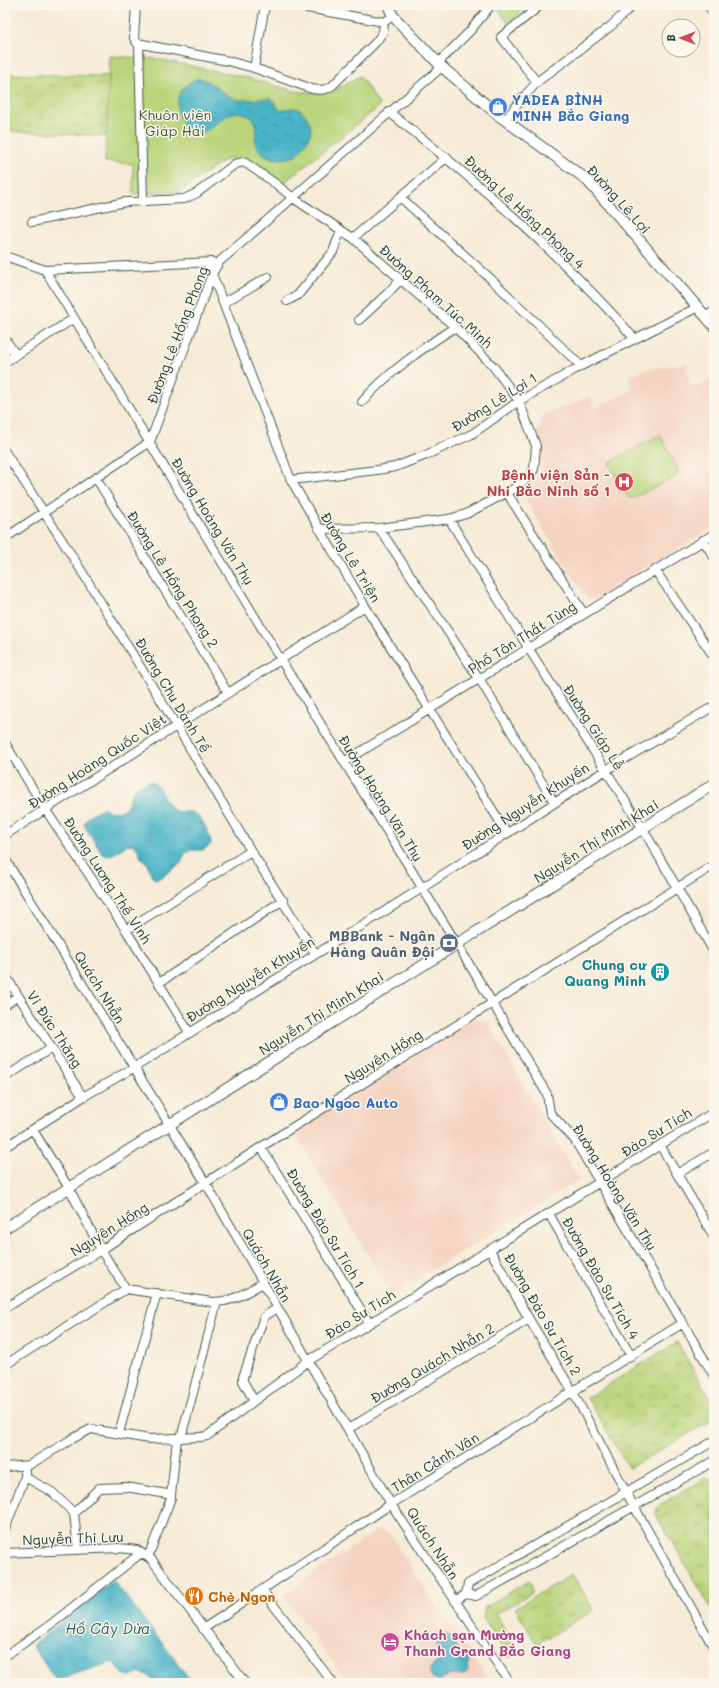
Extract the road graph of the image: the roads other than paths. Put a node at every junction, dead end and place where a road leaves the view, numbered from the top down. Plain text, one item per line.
1 (136, 5) edge
2 (265, 5) edge
3 (292, 5) edge
4 (388, 5) edge
5 (491, 5) edge
6 (541, 5) edge
7 (707, 5) edge
8 (630, 6) edge
9 (332, 9) edge
10 (714, 13) edge
11 (393, 16) junction
12 (384, 22) junction
13 (139, 44) junction
14 (440, 65) junction
15 (254, 68) junction
16 (537, 82) junction
17 (389, 112) junction
18 (505, 120) junction
19 (447, 157) junction
20 (400, 197) junction
21 (293, 198) junction
22 (143, 200) junction
23 (32, 222) dead end
24 (341, 230) junction
25 (353, 238) junction
26 (5, 256) edge
27 (219, 262) junction
28 (207, 263) junction
29 (45, 270) junction
30 (212, 274) junction
31 (268, 277) dead end
32 (400, 280) junction
33 (287, 301) dead end
34 (223, 303) junction
35 (698, 307) junction
36 (710, 314) edge
37 (73, 319) junction
38 (359, 320) dead end
39 (714, 326) edge
40 (455, 327) junction
41 (635, 339) junction
42 (5, 340) edge
43 (16, 355) junction
44 (5, 362) edge
45 (581, 366) junction
46 (519, 400) junction
47 (362, 402) dead end
48 (150, 442) junction
49 (5, 452) edge
50 (96, 478) junction
51 (290, 480) junction
52 (507, 492) junction
53 (44, 512) junction
54 (449, 519) junction
55 (379, 528) junction
56 (319, 529) junction
57 (714, 534) edge
58 (5, 538) edge
59 (703, 540) junction
60 (714, 557) edge
61 (655, 570) junction
62 (365, 606) junction
63 (584, 614) junction
64 (529, 649) junction
65 (714, 657) edge
66 (281, 660) junction
67 (480, 680) junction
68 (228, 693) junction
69 (714, 706) edge
70 (431, 709) junction
71 (176, 725) junction
72 (5, 743) edge
73 (344, 762) junction
74 (606, 770) junction
75 (714, 784) edge
76 (554, 802) junction
77 (46, 809) junction
78 (643, 829) junction
79 (507, 833) junction
80 (5, 834) edge
81 (251, 851) junction
82 (5, 859) edge
83 (714, 865) edge
84 (422, 888) junction
85 (676, 889) junction
86 (283, 900) junction
87 (126, 930) junction
88 (711, 939) edge
89 (457, 944) junction
90 (714, 952) edge
91 (315, 953) junction
92 (5, 975) edge
93 (159, 983) junction
94 (18, 996) junction
95 (493, 1004) junction
96 (5, 1005) edge
97 (189, 1032) junction
98 (52, 1048) junction
99 (135, 1067) junction
100 (5, 1077) edge
101 (83, 1098) junction
102 (714, 1112) edge
103 (170, 1124) junction
104 (33, 1130) junction
105 (660, 1145) junction
106 (5, 1147) edge
107 (261, 1147) junction
108 (714, 1152) edge
109 (677, 1174) junction
110 (205, 1182) junction
111 (600, 1183) junction
112 (69, 1188) junction
113 (549, 1214) junction
114 (5, 1228) edge
115 (714, 1237) edge
116 (101, 1250) junction
117 (490, 1250) junction
118 (262, 1283) junction
119 (126, 1288) junction
120 (157, 1293) junction
121 (217, 1302) junction
122 (5, 1308) edge
123 (277, 1308) junction
124 (529, 1319) junction
125 (369, 1323) junction
126 (683, 1323) junction
127 (631, 1356) junction
128 (308, 1361) junction
129 (5, 1365) edge
130 (714, 1376) edge
131 (573, 1392) junction
132 (254, 1401) junction
133 (348, 1429) junction
134 (119, 1433) junction
135 (179, 1438) junction
136 (714, 1441) edge
137 (714, 1461) edge
138 (25, 1466) junction
139 (5, 1467) edge
140 (25, 1477) junction
141 (626, 1492) junction
142 (171, 1496) junction
143 (391, 1504) junction
144 (634, 1506) junction
145 (74, 1513) junction
146 (5, 1529) edge
147 (78, 1550) junction
148 (5, 1553) edge
149 (144, 1555) junction
150 (262, 1590) junction
151 (466, 1594) junction
152 (455, 1601) junction
153 (204, 1628) junction
154 (714, 1648) edge
155 (5, 1656) edge
156 (245, 1683) edge
157 (333, 1683) edge
158 (510, 1683) edge

1 - 13 street
2 - 15 street
3 - 9 street
4 - 11 main road, Đường Lê Lợi
5 - 14 street, Đường Lê Hồng Phong
6 - 16 street
7 - 10 street
8 - 16 street
9 - 12 street
11 - 12 street
11 - 14 main road, Đường Lê Lợi
12 - 15 street
13 - 15 street
13 - 22 street
14 - 17 street, Đường Lê Hồng Phong
14 - 18 main road, Đường Lê Lợi
16 - 18 street
17 - 19 street, Đường Lê Hồng Phong 4
17 - 21 street, Đường Lê Hồng Phong
18 - 35 main road, Đường Lê Lợi
19 - 20 street
19 - 41 street, Đường Lê Hồng Phong 4
20 - 25 street
20 - 45 street
21 - 22 street, Đường Phạm Túc Minh
21 - 24 street, Đường Phạm Túc Minh
21 - 27 street, Đường Lê Hồng Phong
22 - 23 street
24 - 25 street, Đường Phạm Túc Minh
24 - 33 street
25 - 32 street, Đường Phạm Túc Minh
26 - 29 street
27 - 28 street
27 - 30 street, Đường Lê Hồng Phong
28 - 29 street
28 - 30 street, Đường Lê Triện
29 - 37 street, Đường Hoàng Văn Thụ
30 - 34 street, Đường Lê Triện
30 - 48 street, Đường Lê Hồng Phong
31 - 34 street
32 - 38 street
32 - 40 street, Đường Phạm Túc Minh
34 - 51 street, Đường Lê Triện
35 - 36 main road, Đường Lê Lợi
35 - 41 street, Đường Lê Lợi 1
36 - 39 main road, Đường Lê Lợi
37 - 43 street
37 - 48 street, Đường Hoàng Văn Thụ
40 - 46 street, Đường Phạm Túc Minh
40 - 47 street
41 - 45 street, Đường Lê Lợi 1
42 - 43 street
43 - 44 street
45 - 46 street, Đường Lê Lợi 1
46 - 51 street, Đường Lê Lợi 1
46 - 52 street, Đường Phạm Túc Minh
48 - 50 street
48 - 66 street, Đường Hoàng Văn Thụ
49 - 53 street, Đường Chu Danh Tể
50 - 53 street
50 - 68 street, Đường Lê Hồng Phong 2
51 - 56 street, Đường Lê Triện
52 - 54 street, Đường Phạm Túc Minh
52 - 63 street
53 - 58 street
53 - 71 street, Đường Chu Danh Tể
54 - 55 street, Đường Phạm Túc Minh
54 - 64 street, Đường Giáp Lễ
55 - 56 street, Đường Phạm Túc Minh
55 - 67 street
56 - 62 street, Đường Lê Triện
57 - 59 street, Phố Tôn Thất Tùng
59 - 60 street
59 - 61 street, Phố Tôn Thất Tùng
61 - 63 street, Phố Tôn Thất Tùng
61 - 65 street
62 - 66 street, Đường Hoàng Quốc Việt
62 - 70 street, Đường Lê Triện
63 - 64 street, Phố Tôn Thất Tùng
64 - 67 street, Phố Tôn Thất Tùng
64 - 74 street, Đường Giáp Lễ
66 - 68 street, Đường Hoàng Quốc Việt
66 - 73 street, Đường Hoàng Văn Thụ
67 - 70 street, Phố Tôn Thất Tùng
67 - 76 street
68 - 71 street, Đường Hoàng Quốc Việt
69 - 74 street, Đường Nguyễn Khuyến
70 - 73 street, Phố Tôn Thất Tùng
70 - 79 street, Đường Lê Triện
71 - 77 street, Đường Hoàng Quốc Việt
71 - 81 street, Đường Chu Danh Tể
72 - 77 street, Đường Lương Thế Vinh
73 - 84 street, Đường Hoàng Văn Thụ
74 - 76 street, Đường Nguyễn Khuyến
74 - 78 street, Đường Giáp Lễ
75 - 78 main road, Nguyễn Thị Minh Khai
76 - 79 street, Đường Nguyễn Khuyến
77 - 80 street, Đường Hoàng Quốc Việt
77 - 87 street, Đường Lương Thế Vinh
78 - 85 street, Đường Giáp Lễ
78 - 89 main road, Nguyễn Thị Minh Khai
79 - 84 street, Đường Nguyễn Khuyến
81 - 86 street, Đường Chu Danh Tể
81 - 87 street
82 - 99 street, Quách Nhẫn
83 - 85 street, Nguyên Hồng
84 - 89 street, Đường Hoàng Văn Thụ
84 - 91 street, Đường Nguyễn Khuyến
85 - 88 street, Đường Giáp Lễ
85 - 95 street, Nguyên Hồng
86 - 91 street, Đường Chu Danh Tể
86 - 93 street
87 - 93 street, Đường Lương Thế Vinh
88 - 90 street, Đường Giáp Lễ
89 - 95 street, Đường Hoàng Văn Thụ
89 - 103 main road, Nguyễn Thị Minh Khai
91 - 97 street, Đường Nguyễn Khuyến
92 - 94 street, Vi Đức Thăng
93 - 97 street, Đường Lương Thế Vinh
94 - 96 street
94 - 98 street, Vi Đức Thăng
95 - 107 street, Nguyên Hồng
95 - 111 street, Đường Hoàng Văn Thụ
97 - 99 street, Đường Nguyễn Khuyến
98 - 100 street
98 - 101 street, Vi Đức Thăng
99 - 101 street, Đường Nguyễn Khuyến
99 - 103 street, Quách Nhẫn
101 - 104 street, Đường Nguyễn Khuyến
102 - 105 street, Đào Sư Tích
103 - 110 street, Quách Nhẫn
103 - 112 main road, Nguyễn Thị Minh Khai
104 - 106 street, Đường Nguyễn Khuyến
104 - 112 street
105 - 109 street
105 - 111 street, Đào Sư Tích
107 - 110 street, Nguyên Hồng
107 - 125 street, Đường Đào Sư Tích 1
108 - 109 street
109 - 115 street
110 - 116 street, Nguyên Hồng
110 - 118 street, Quách Nhẫn
111 - 113 street, Đào Sư Tích
111 - 126 street, Đường Hoàng Văn Thụ
112 - 114 main road, Nguyễn Thị Minh Khai
112 - 116 street
113 - 117 street, Đào Sư Tích
113 - 127 street, Đường Đào Sư Tích 4
116 - 119 street
116 - 122 street, Nguyên Hồng
117 - 124 street, Đường Đào Sư Tích 2
117 - 125 street, Đào Sư Tích
118 - 121 street
118 - 123 street, Quách Nhẫn
119 - 120 street
119 - 129 street
120 - 121 street
120 - 134 street
121 - 135 street
123 - 128 street, Quách Nhẫn
123 - 132 street
124 - 131 street, Đường Đào Sư Tích 2
124 - 133 street, Đường Quách Nhẫn 2
125 - 128 street, Đào Sư Tích
126 - 127 street, Thân Cảnh Vân
126 - 130 street, Đường Hoàng Văn Thụ
127 - 131 street, Thân Cảnh Vân
128 - 132 street, Đào Sư Tích
128 - 133 street, Quách Nhẫn
131 - 141 street, Đường Đào Sư Tích 2
131 - 143 street, Thân Cảnh Vân
132 - 135 street, Đào Sư Tích
133 - 143 street, Quách Nhẫn
134 - 135 street, Đào Sư Tích
134 - 138 street, Đào Sư Tích
135 - 142 street
136 - 141 street
137 - 144 street
138 - 139 street, Đào Sư Tích
138 - 140 street
140 - 145 street
140 - 146 street
141 - 144 street, Đường Đào Sư Tích 2
141 - 151 street
142 - 145 street
142 - 149 street
143 - 150 street, Thân Cảnh Vân
143 - 152 street, Quách Nhẫn
144 - 151 street
144 - 154 street, Đường Đào Sư Tích 2
145 - 147 street
147 - 148 street, Nguyễn Thị Lưu
147 - 149 street, Nguyễn Thị Lưu
149 - 153 street
149 - 155 street
150 - 153 street, Thân Cảnh Vân
150 - 157 street
151 - 152 street
152 - 158 street, Quách Nhẫn
153 - 156 street

